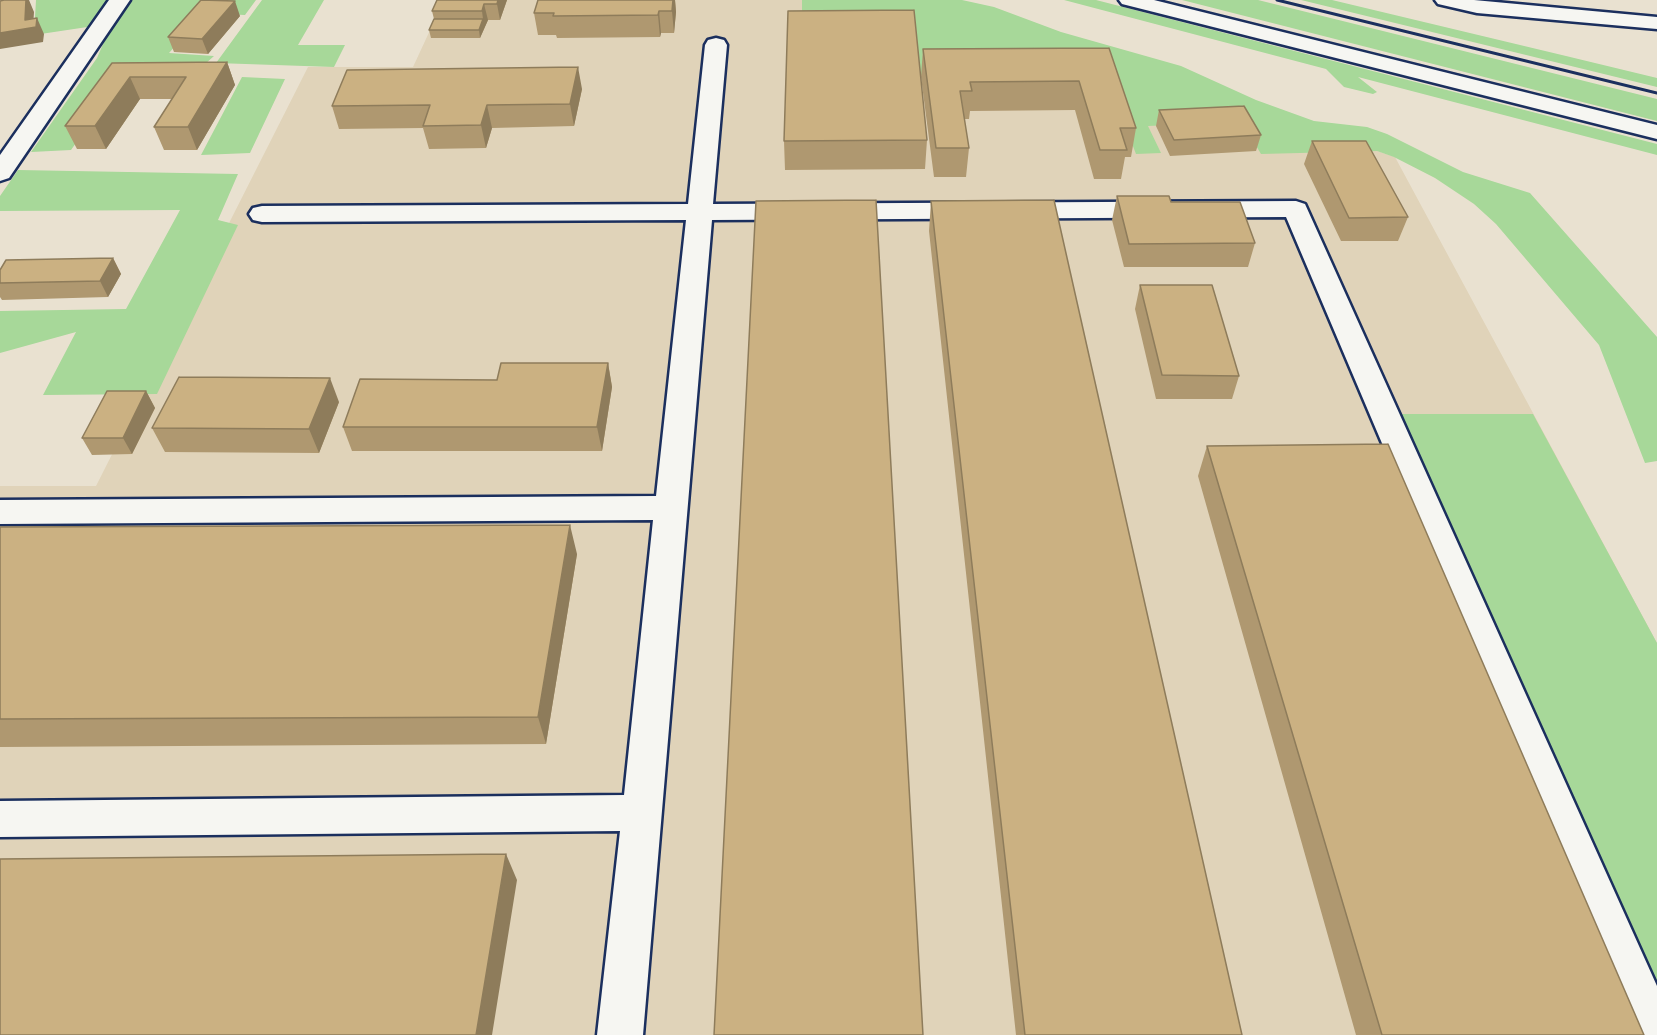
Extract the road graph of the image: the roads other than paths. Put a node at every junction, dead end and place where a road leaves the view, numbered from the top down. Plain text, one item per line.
1 (120, 0) edge
2 (1129, 0) edge
3 (1445, 0) edge
4 (1657, 23) edge
5 (716, 45) dead end
6 (1657, 132) edge
7 (0, 173) edge
8 (700, 212) junction
9 (262, 214) dead end
10 (671, 508) junction
11 (0, 512) edge
12 (642, 813) junction
13 (0, 819) edge
14 (620, 1035) edge
15 (1656, 1035) edge

1 - 7 street
2 - 6 street
3 - 4 street
5 - 8 street
8 - 9 street
8 - 10 street
8 - 15 street
10 - 11 street
10 - 12 street
12 - 13 street
12 - 14 street

